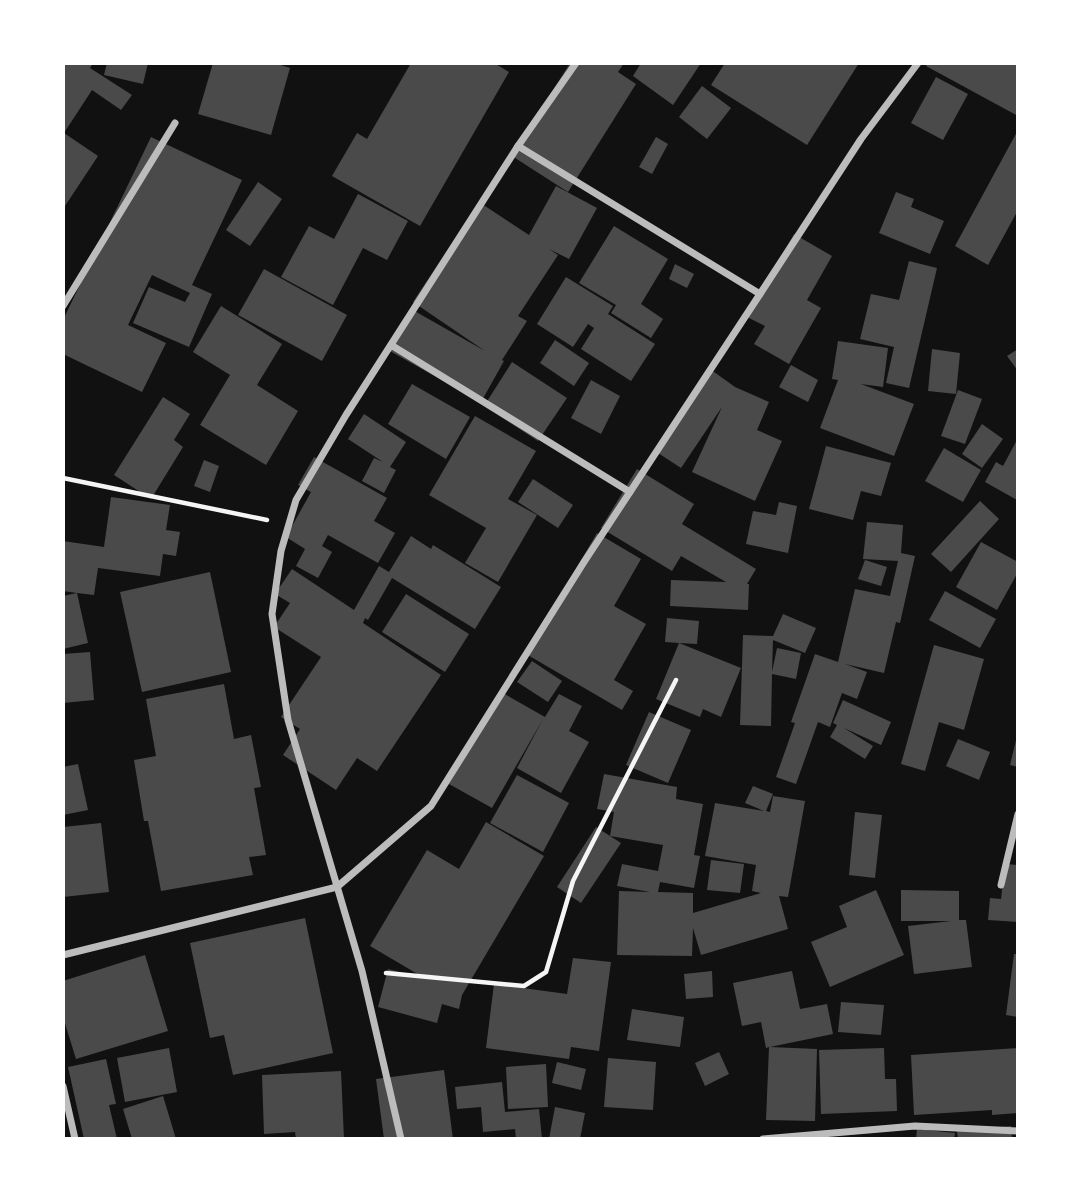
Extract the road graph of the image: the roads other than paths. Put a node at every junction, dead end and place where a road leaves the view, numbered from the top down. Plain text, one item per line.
1 (576, 63) edge
2 (918, 63) edge
3 (175, 123) dead end
4 (518, 146) junction
5 (760, 294) junction
6 (63, 306) edge
7 (391, 345) junction
8 (630, 492) junction
9 (1018, 814) edge
10 (1001, 885) dead end
11 (337, 887) junction
12 (63, 955) edge
13 (63, 1086) edge
14 (1018, 1131) edge
15 (75, 1139) edge
16 (401, 1139) edge
17 (763, 1139) edge

1 - 4 street
2 - 5 street
3 - 6 street
4 - 5 street
4 - 7 street
5 - 8 street
7 - 8 street
7 - 11 street
8 - 11 street
9 - 10 street
11 - 12 street
11 - 16 street
13 - 15 street
14 - 17 street

